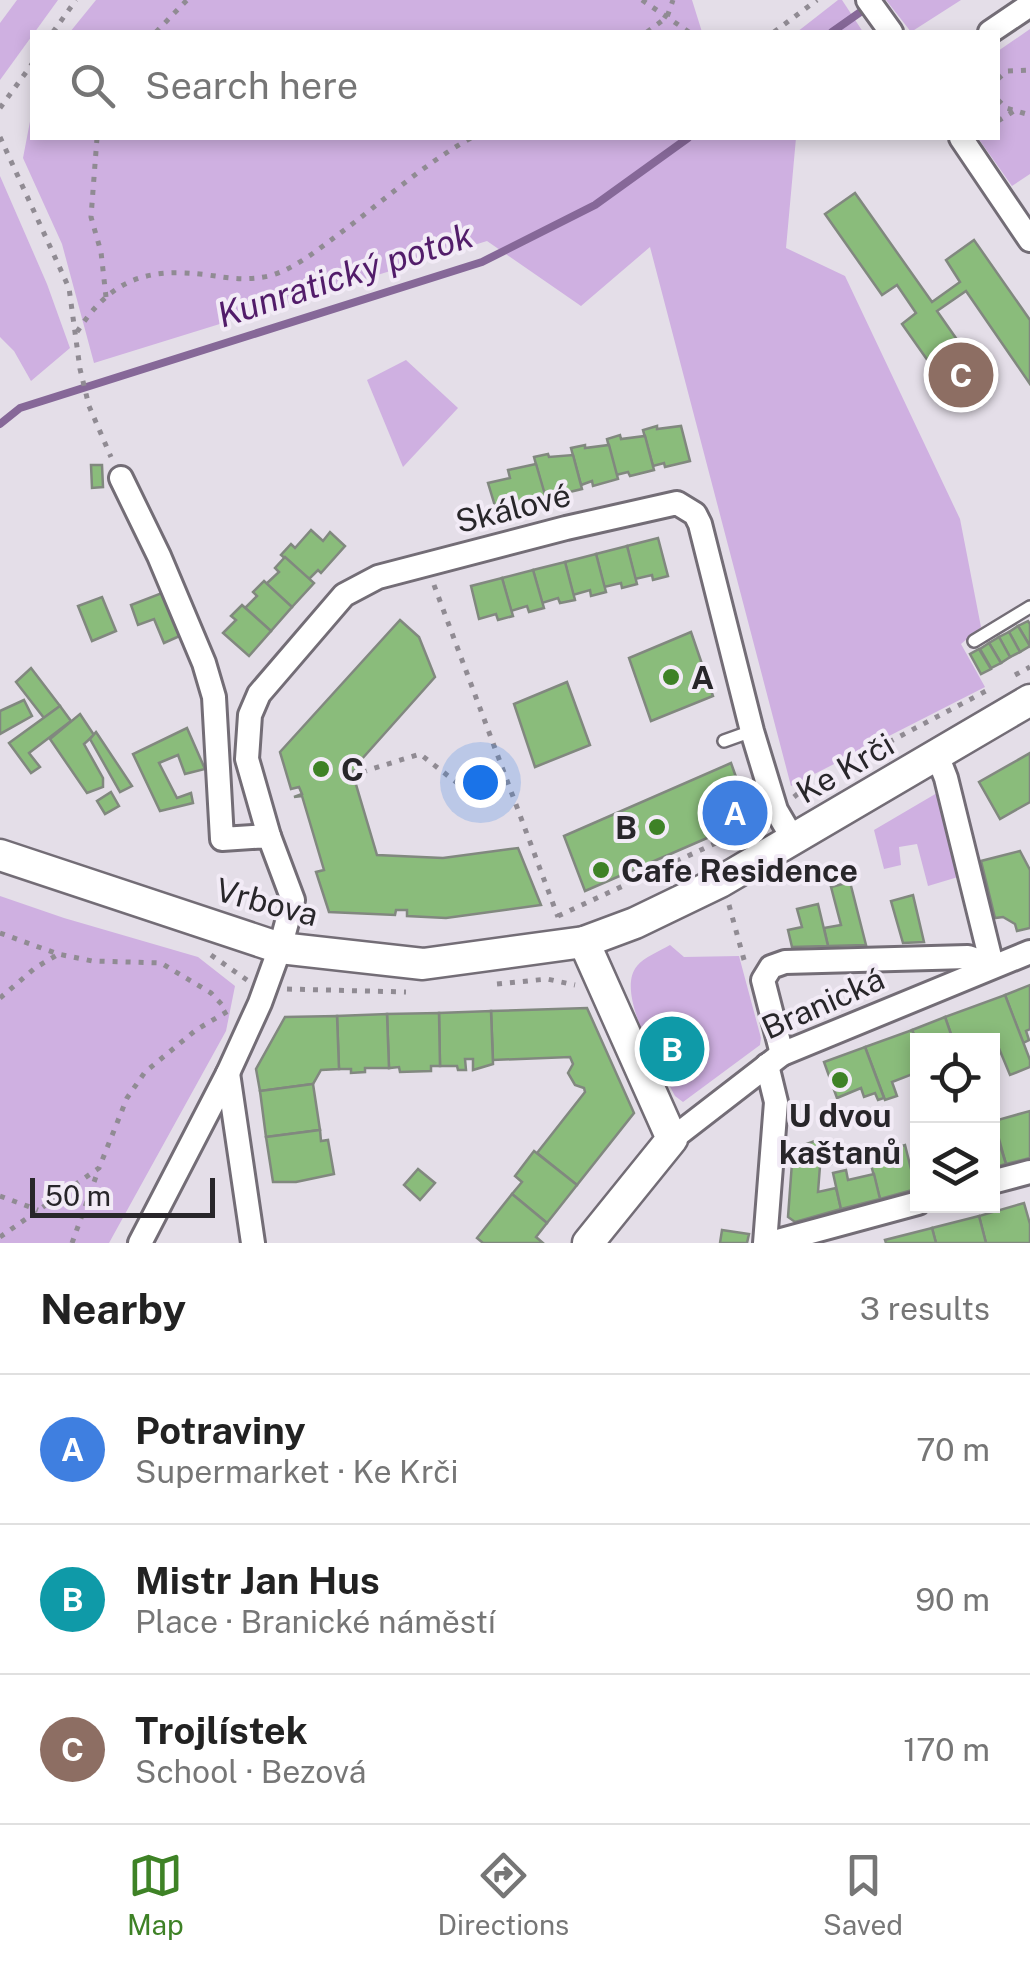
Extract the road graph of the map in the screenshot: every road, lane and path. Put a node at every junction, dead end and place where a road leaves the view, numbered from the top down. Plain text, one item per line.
1 (76, 0) edge
2 (187, 0) edge
3 (642, 0) edge
4 (673, 0) edge
5 (817, 0) edge
6 (868, 0) edge
7 (1030, 5) edge
8 (667, 17) junction
9 (888, 28) edge
10 (54, 30) edge
11 (158, 30) edge
12 (650, 30) edge
13 (686, 30) edge
14 (777, 30) edge
15 (993, 30) edge
16 (30, 67) edge
17 (1030, 70) edge
18 (1000, 77) edge
19 (1000, 101) edge
20 (0, 108) edge
21 (1014, 110) junction
22 (1030, 115) edge
23 (1000, 120) edge
24 (0, 137) edge
25 (97, 140) edge
26 (467, 140) edge
27 (962, 140) edge
28 (1030, 240) edge
29 (106, 298) junction
30 (78, 332) junction
31 (121, 478) joint
32 (426, 564) junction
33 (1030, 607) edge
34 (974, 641) dead end
35 (1030, 667) edge
36 (996, 686) dead end
37 (1022, 688) edge
38 (752, 730) junction
39 (724, 741) dead end
40 (889, 742) dead end
41 (937, 754) junction
42 (362, 772) dead end
43 (508, 782) junction
44 (808, 786) dead end
45 (776, 810) junction
46 (269, 836) junction
47 (793, 839) junction
48 (0, 855) edge
49 (728, 902) dead end
50 (713, 910) dead end
51 (558, 916) junction
52 (547, 920) dead end
53 (0, 933) edge
54 (584, 942) junction
55 (280, 948) junction
56 (1030, 952) edge
57 (58, 954) junction
58 (992, 965) junction
59 (245, 979) dead end
60 (491, 984) dead end
61 (579, 986) dead end
62 (291, 990) dead end
63 (244, 991) dead end
64 (416, 992) dead end
65 (0, 998) edge
66 (242, 1003) dead end
67 (228, 1010) junction
68 (774, 1060) junction
69 (228, 1074) junction
70 (672, 1139) junction
71 (98, 1168) junction
72 (1030, 1172) edge
73 (1000, 1180) edge
74 (0, 1196) edge
75 (910, 1205) edge
76 (38, 1210) junction
77 (0, 1237) edge
78 (72, 1243) edge
79 (140, 1243) edge
80 (254, 1243) edge
81 (588, 1243) edge
82 (767, 1243) edge

1 - 10 path
2 - 11 path
3 - 8 path
4 - 8 path
5 - 14 path
6 - 9 street
7 - 15 street
8 - 12 path
8 - 13 path
16 - 20 path
17 - 18 path
19 - 21 path
21 - 22 path
21 - 23 path
24 - 30 path
25 - 29 path
26 - 29 path
27 - 28 street
29 - 30 path
30 - 31 path
31 - 46 street
32 - 38 street, Skálové
32 - 43 path
32 - 46 street, Skálové
33 - 34 lane
35 - 37 path
36 - 40 path
37 - 41 main road, Ke Krči
38 - 39 lane
38 - 45 street
41 - 47 main road, Ke Krči
41 - 58 street
42 - 43 path
43 - 51 path
44 - 45 path
45 - 47 street
45 - 51 path
46 - 55 street
47 - 54 main road, Ke Krči
48 - 55 main road, Vrbova
49 - 50 path
51 - 52 path
53 - 57 path
54 - 55 main road, Vrbova
54 - 70 main road
55 - 69 street
56 - 58 street, Branická
57 - 65 path
57 - 67 path
58 - 68 street, Branická
58 - 68 street
59 - 63 path
60 - 61 path
62 - 64 path
66 - 67 path
67 - 71 path
68 - 70 street, Branická
68 - 82 street
69 - 79 street
69 - 80 street
70 - 81 main road, Branická
71 - 76 path
71 - 78 path
72 - 73 street
74 - 76 path
75 - 82 street
76 - 77 path

